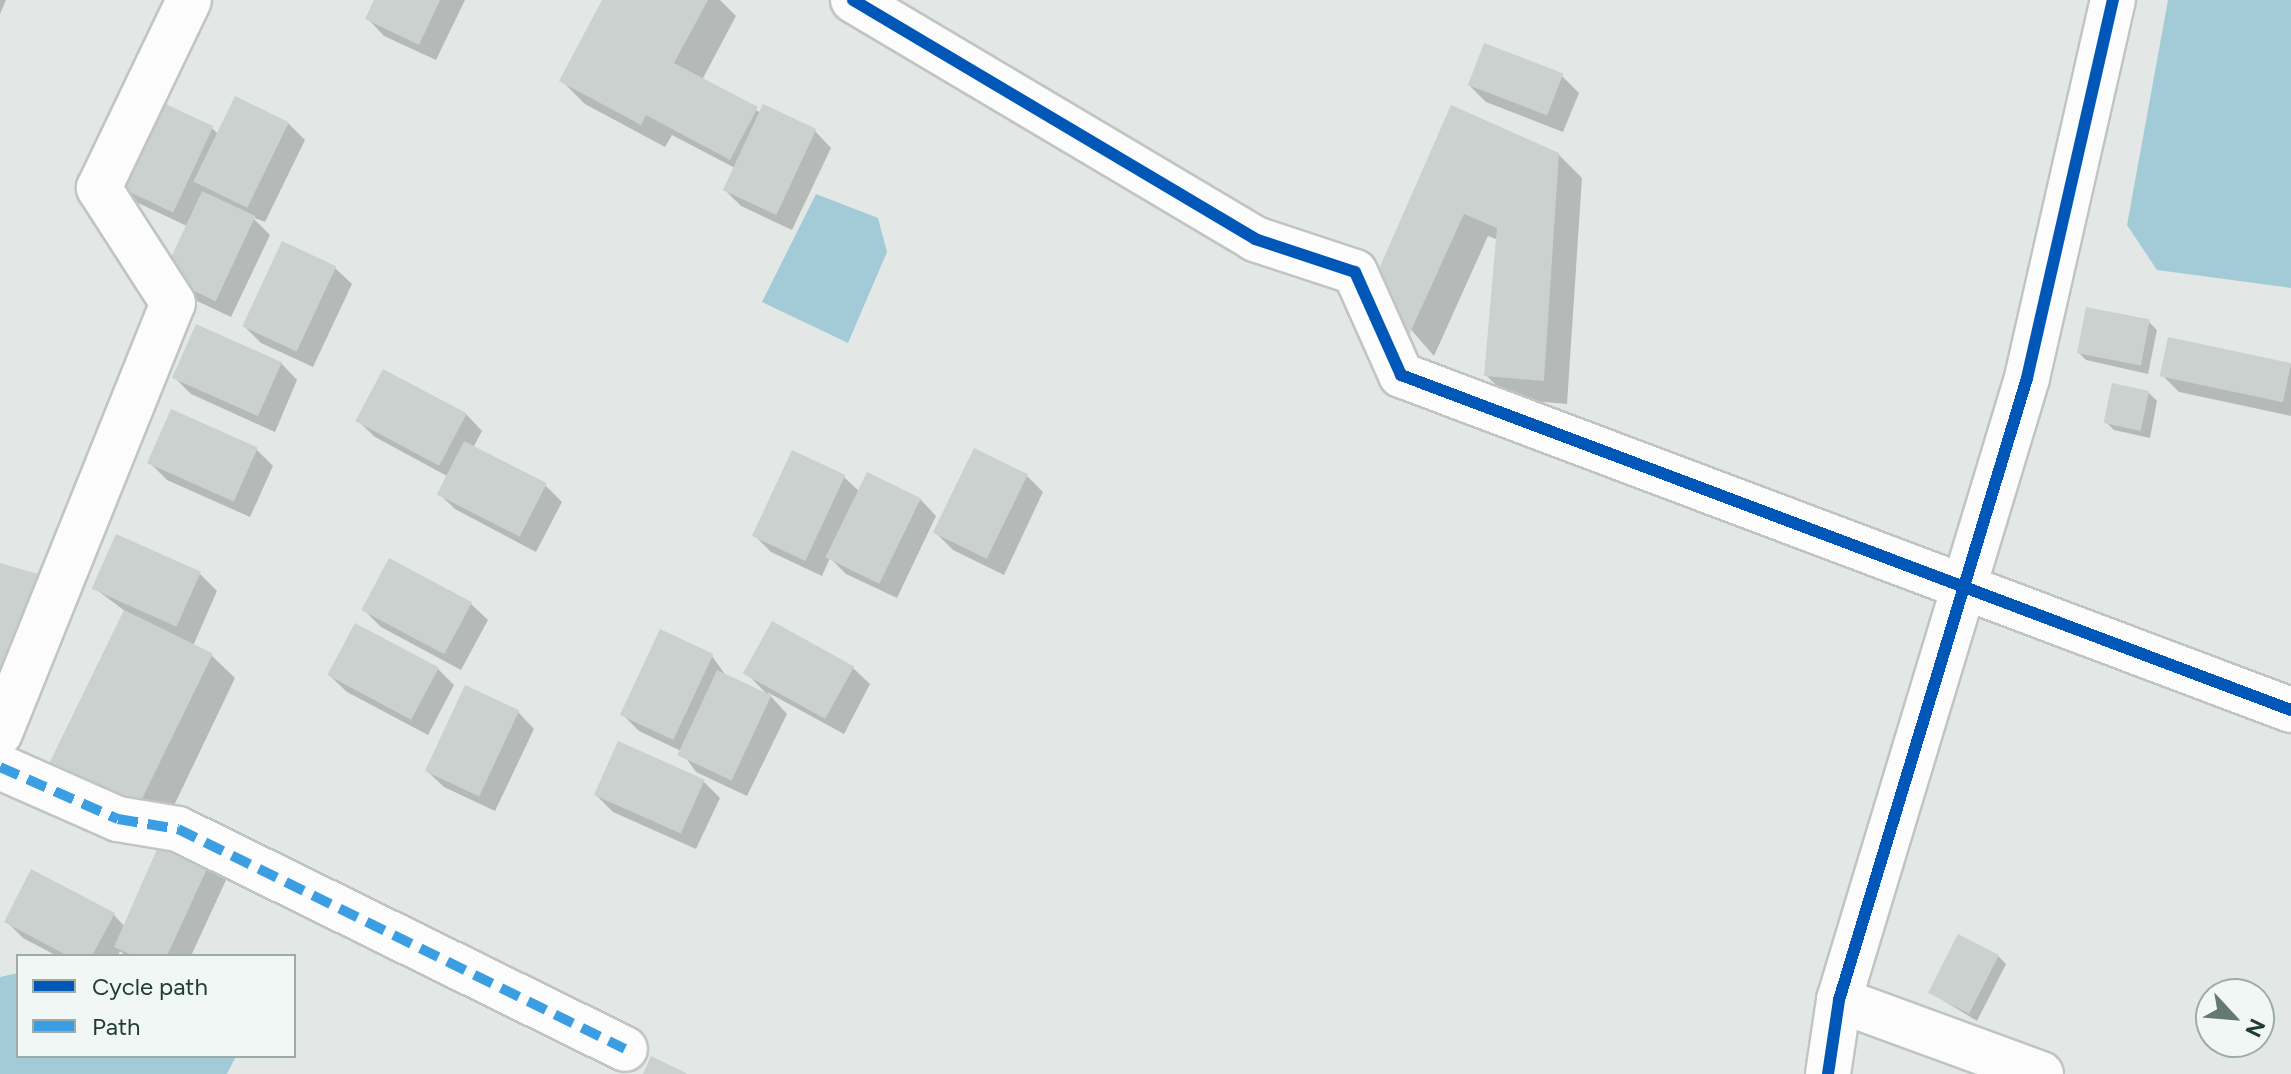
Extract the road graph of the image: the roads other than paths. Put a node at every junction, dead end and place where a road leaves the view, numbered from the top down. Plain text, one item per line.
1 (189, 0) edge
2 (853, 0) edge
3 (2113, 0) edge
4 (1962, 587) junction
5 (2291, 710) edge
6 (0, 733) edge
7 (0, 767) edge
8 (1839, 1000) junction
9 (625, 1049) dead end
10 (1828, 1074) edge
11 (2041, 1074) edge

1 - 6 street
2 - 4 street
3 - 4 street
4 - 5 street
4 - 8 street
7 - 9 street
8 - 10 street
8 - 11 street

